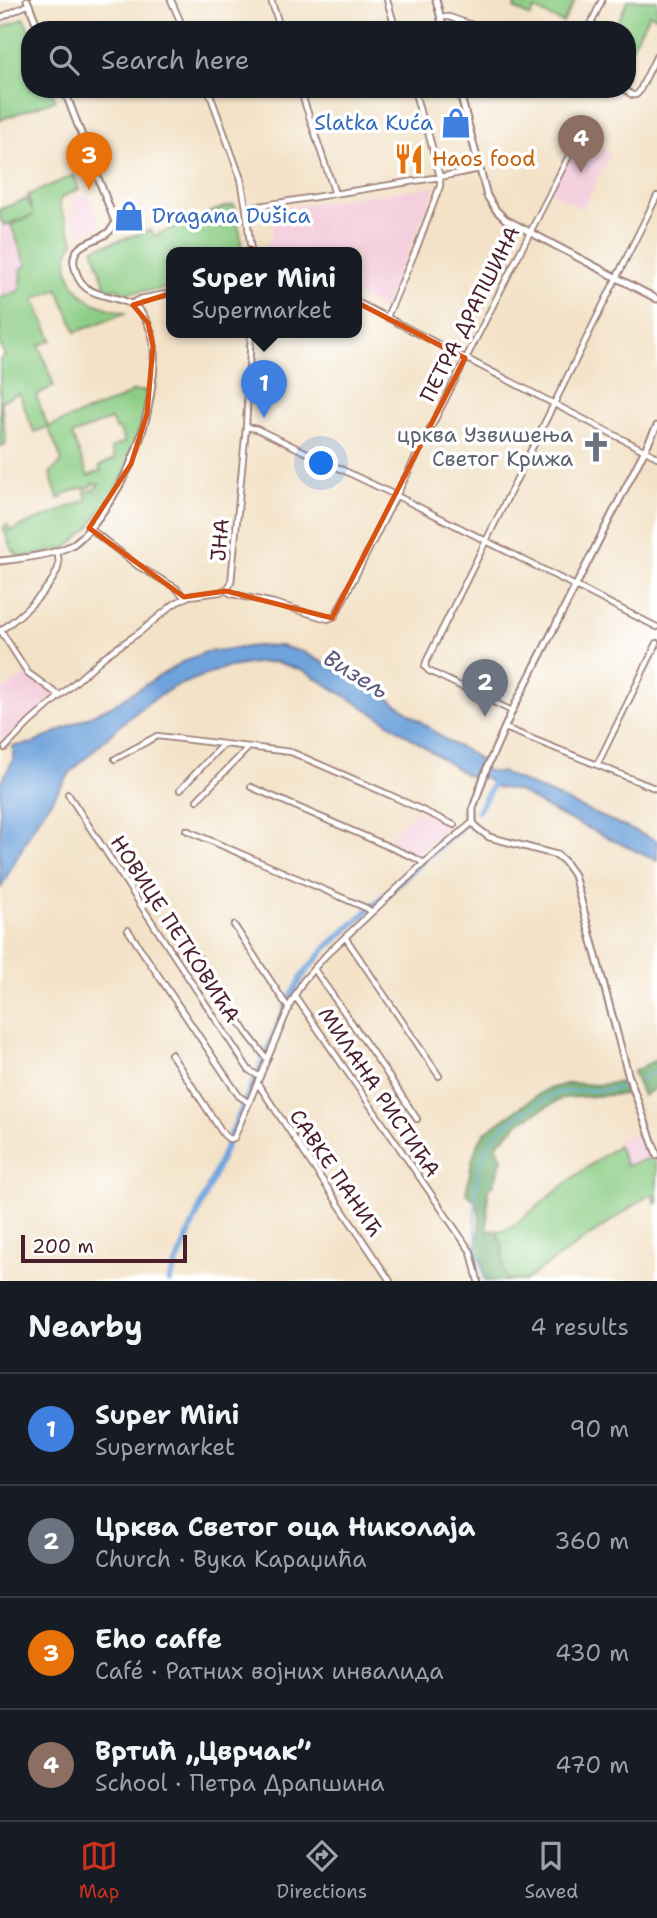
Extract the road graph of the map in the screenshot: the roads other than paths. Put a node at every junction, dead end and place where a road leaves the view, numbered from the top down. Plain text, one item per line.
1 (172, 0) edge
2 (271, 0) edge
3 (387, 0) edge
4 (436, 0) edge
5 (602, 0) edge
6 (28, 2) edge
7 (440, 17) junction
8 (0, 18) edge
9 (35, 21) edge
10 (180, 21) edge
11 (278, 21) edge
12 (393, 21) edge
13 (441, 21) edge
14 (461, 21) edge
15 (592, 21) edge
16 (657, 55) edge
17 (636, 95) edge
18 (67, 98) edge
19 (211, 98) edge
20 (303, 98) edge
21 (416, 98) edge
22 (461, 98) edge
23 (576, 142) dead end
24 (480, 169) junction
25 (440, 177) junction
26 (335, 194) junction
27 (657, 196) edge
28 (246, 208) junction
29 (530, 232) junction
30 (251, 247) edge
31 (618, 278) junction
32 (166, 294) edge
33 (657, 299) edge
34 (131, 304) junction
35 (362, 304) edge
36 (387, 317) junction
37 (251, 338) edge
38 (465, 358) junction
39 (555, 404) junction
40 (657, 426) edge
41 (246, 427) junction
42 (644, 451) junction
43 (657, 457) edge
44 (395, 495) junction
45 (89, 528) junction
46 (486, 541) junction
47 (57, 551) junction
48 (0, 561) edge
49 (575, 587) junction
50 (225, 590) junction
51 (184, 597) junction
52 (657, 627) edge
53 (0, 631) edge
54 (657, 643) edge
55 (60, 696) junction
56 (512, 711) junction
57 (505, 728) junction
58 (223, 743) junction
59 (250, 747) junction
60 (5, 748) dead end
61 (115, 759) dead end
62 (597, 765) junction
63 (251, 787) dead end
64 (657, 789) edge
65 (180, 790) dead end
66 (68, 794) dead end
67 (197, 800) dead end
68 (473, 822) junction
69 (453, 825) dead end
70 (186, 830) dead end
71 (422, 862) junction
72 (372, 912) junction
73 (176, 923) dead end
74 (234, 925) dead end
75 (128, 929) dead end
76 (345, 937) junction
77 (314, 969) junction
78 (295, 996) junction
79 (289, 1009) junction
80 (171, 1054) dead end
81 (267, 1059) junction
82 (439, 1076) dead end
83 (260, 1077) junction
84 (257, 1083) junction
85 (249, 1103) junction
86 (417, 1119) dead end
87 (657, 1154) edge
88 (390, 1281) edge
89 (478, 1281) edge

1 - 10 street
2 - 11 street
3 - 12 street
4 - 7 street
5 - 15 street
6 - 8 street
6 - 9 street
7 - 13 street
7 - 14 street
16 - 17 street
18 - 34 street
19 - 28 street
20 - 26 street
21 - 25 street
22 - 24 street
23 - 29 street, ПЕТРА ДРАПШИНА
24 - 25 street
24 - 29 street
25 - 26 street
25 - 36 street
26 - 28 street
27 - 31 street
28 - 30 street
29 - 31 street
29 - 38 street, ПЕТРА ДРАПШИНА
31 - 33 street
31 - 39 street
32 - 34 street
34 - 45 street
35 - 36 street
36 - 38 street
37 - 41 street, ЈНА
38 - 39 street
38 - 44 street, ПЕТРА ДРАПШИНА
39 - 42 street
39 - 46 street
40 - 42 street
41 - 44 street
41 - 50 street, ЈНА
42 - 43 street
42 - 49 street
44 - 46 street
44 - 50 street, ПЕТРА ДРАПШИНА
45 - 47 street
45 - 51 street
46 - 49 street
46 - 56 street
47 - 48 street
47 - 53 street
49 - 52 street
49 - 56 street
50 - 51 street, ЈНА
51 - 55 street
53 - 55 street
54 - 62 street
55 - 60 street
56 - 57 street
57 - 62 street
57 - 68 street
58 - 59 street
58 - 61 street
58 - 65 street
59 - 67 street
59 - 69 street
62 - 64 street
63 - 71 street
66 - 83 street, НОВИЦЕ ПЕТКОВИЋА
68 - 71 street
68 - 87 street
70 - 72 street
71 - 72 street
72 - 76 street
73 - 81 street
74 - 79 street
75 - 85 street
76 - 77 street
76 - 82 street
77 - 78 street
77 - 86 street
78 - 79 street
78 - 89 street, МИЛАНА РИСТИЋА
79 - 81 street
80 - 85 street
81 - 83 street
83 - 84 street
84 - 85 street
84 - 88 street, САВКЕ ПАНИЋ

